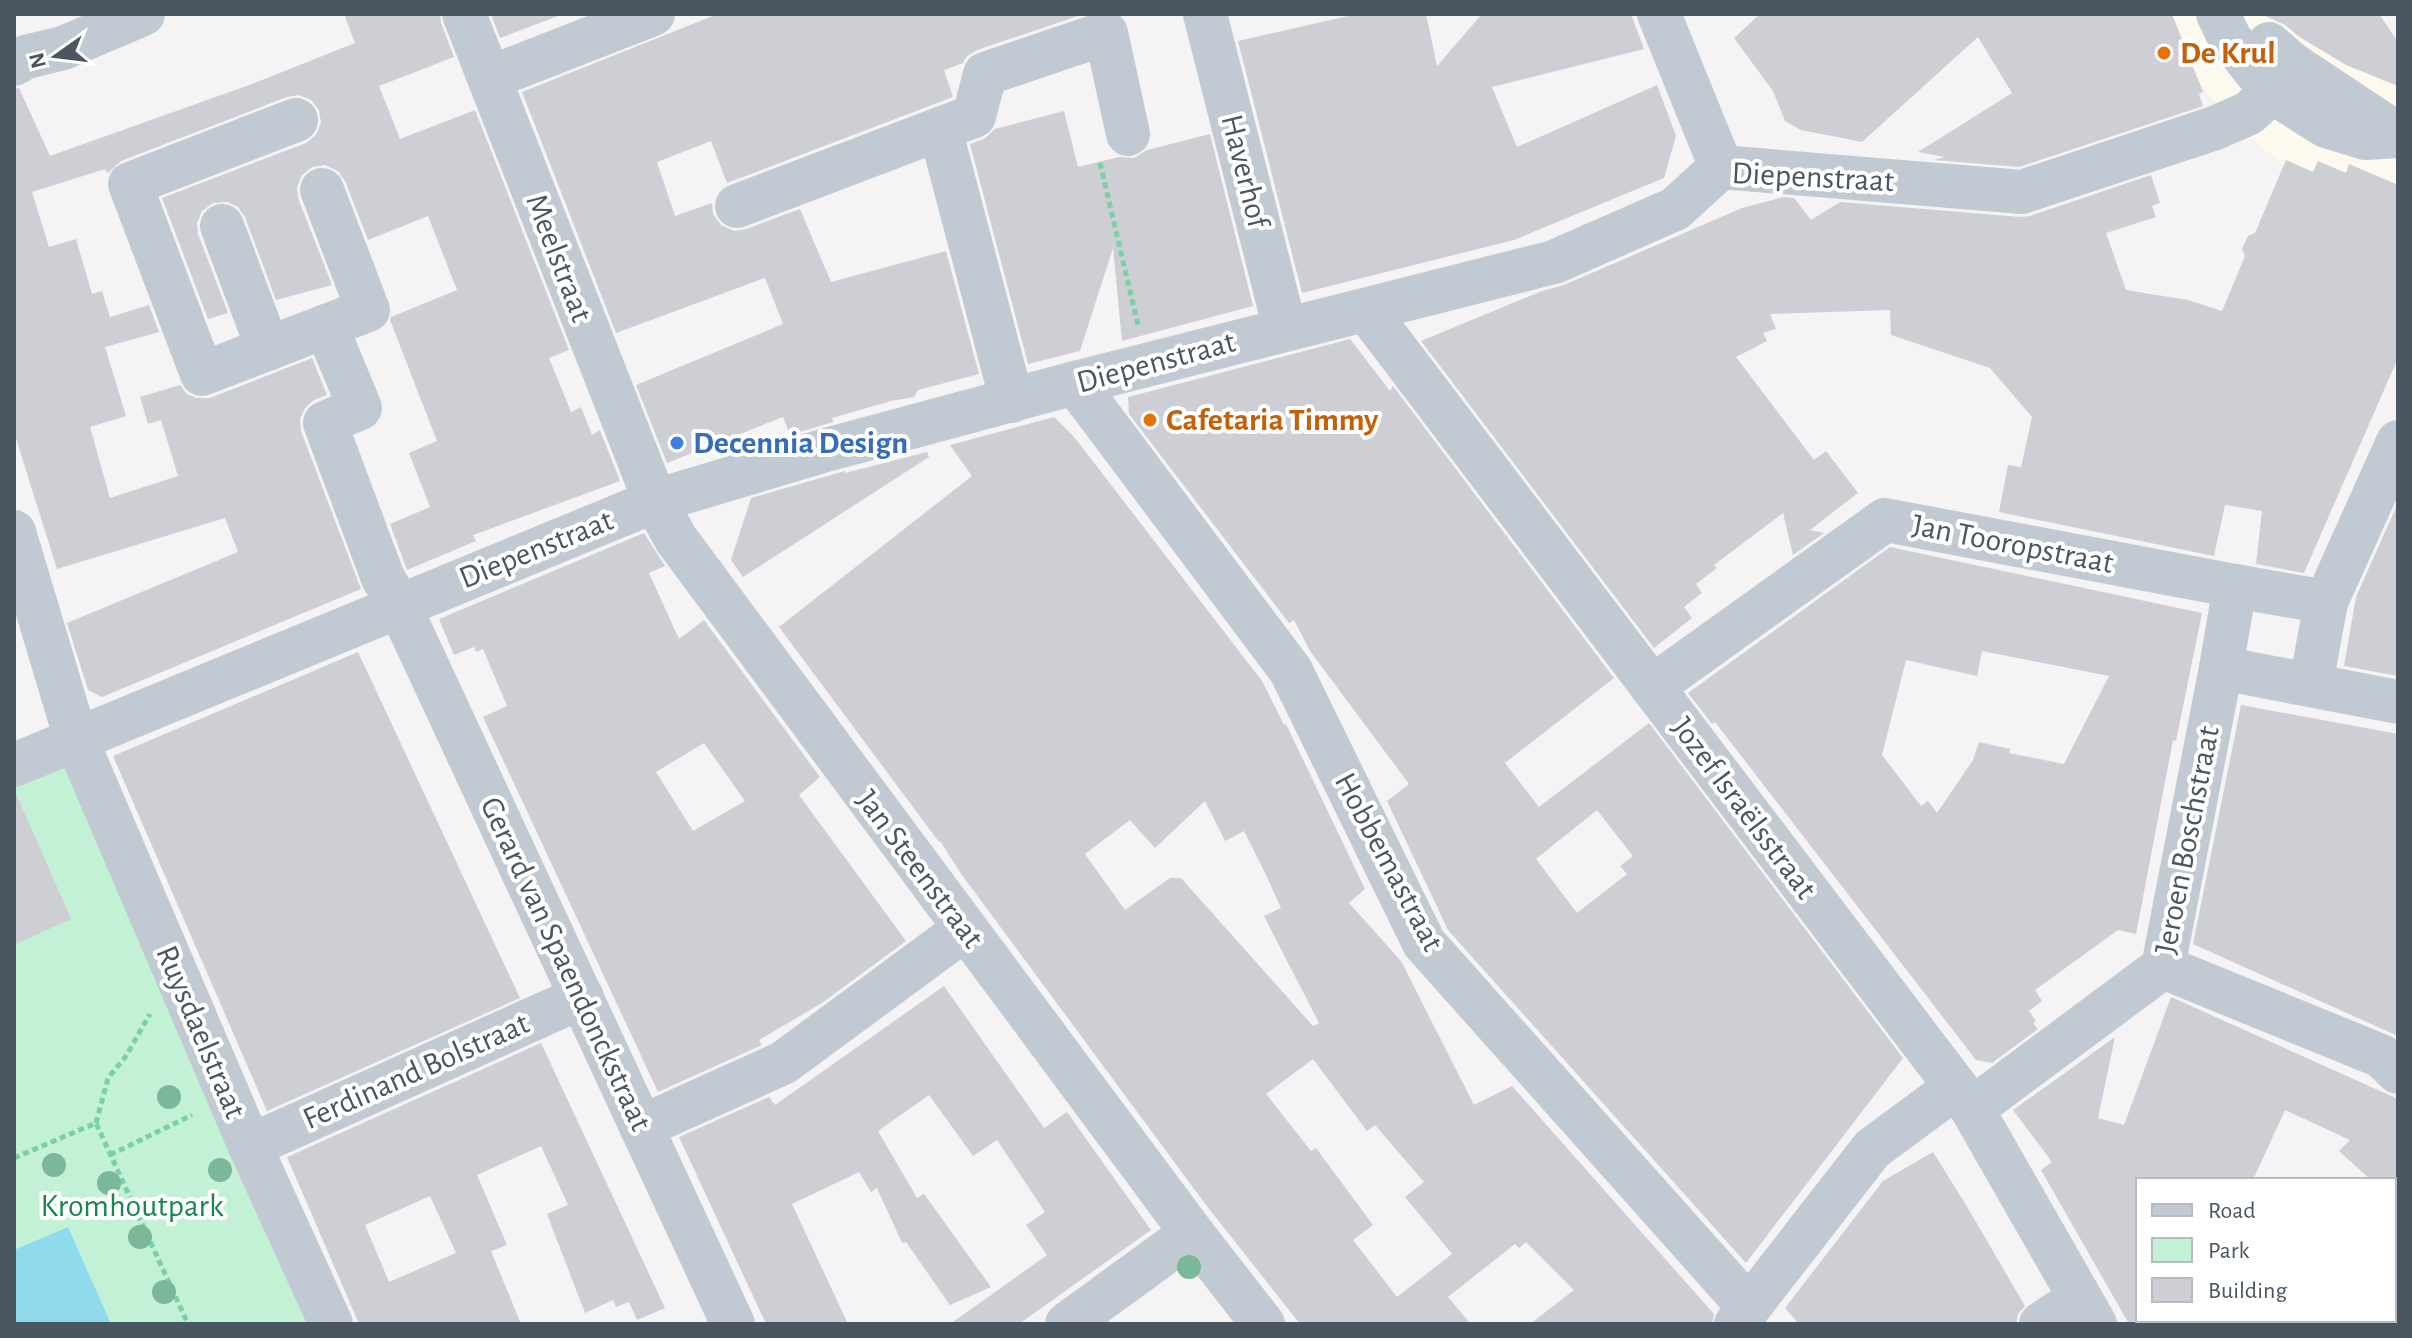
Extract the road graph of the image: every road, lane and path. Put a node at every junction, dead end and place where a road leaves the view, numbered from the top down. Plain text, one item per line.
1 (143, 14) edge
2 (464, 14) edge
3 (653, 14) edge
4 (1205, 14) edge
5 (1659, 14) edge
6 (2218, 14) edge
7 (2225, 14) edge
8 (14, 64) edge
9 (489, 78) junction
10 (2282, 78) junction
11 (296, 120) dead end
12 (940, 129) junction
13 (1128, 134) joint
14 (2398, 135) edge
15 (1721, 167) junction
16 (322, 190) dead end
17 (737, 206) dead end
18 (222, 226) dead end
19 (1367, 311) junction
20 (326, 326) junction
21 (1285, 329) junction
22 (268, 349) junction
23 (1148, 365) junction
24 (1075, 383) junction
25 (1012, 401) junction
26 (2398, 442) edge
27 (655, 501) junction
28 (14, 532) edge
29 (2235, 586) junction
30 (2326, 602) junction
31 (399, 605) junction
32 (2221, 668) junction
33 (2311, 684) junction
34 (1652, 687) junction
35 (2398, 702) edge
36 (76, 739) junction
37 (14, 765) edge
38 (965, 929) junction
39 (2163, 967) junction
40 (183, 991) junction
41 (582, 997) junction
42 (2398, 1072) edge
43 (229, 1097) junction
44 (1964, 1098) junction
45 (96, 1123) junction
46 (641, 1127) junction
47 (250, 1146) junction
48 (110, 1155) junction
49 (14, 1158) edge
50 (1192, 1233) junction
51 (2088, 1311) edge
52 (1742, 1315) edge
53 (188, 1324) edge
54 (331, 1324) edge
55 (733, 1324) edge
56 (1067, 1324) edge
57 (1263, 1324) edge
58 (2041, 1324) edge

1 - 8 street
2 - 9 street, Meelstraat
3 - 9 street
4 - 21 street, Haverhof
5 - 15 street
6 - 10 street
7 - 10 street
9 - 27 street, Meelstraat
10 - 14 street
10 - 15 street, Diepenstraat
11 - 22 street
12 - 13 street
12 - 17 street
12 - 25 street
13 - 23 path
15 - 19 street, Diepenstraat
16 - 20 street
18 - 22 street
19 - 21 street, Diepenstraat
19 - 34 street, Jozef Israëlsstraat
20 - 22 street
20 - 31 street, Gerard van Spaendonckstraat
21 - 23 street, Diepenstraat
23 - 24 street, Diepenstraat
24 - 25 street, Diepenstraat
24 - 52 street, Hobbemastraat
25 - 27 street, Diepenstraat
26 - 30 street
27 - 31 street, Diepenstraat
27 - 38 street, Jan Steenstraat
28 - 36 street, Ruysdaelstraat
29 - 30 street, Jan Tooropstraat
29 - 32 street, Jeroen Boschstraat
29 - 34 street, Jan Tooropstraat
30 - 33 street
31 - 36 street, Diepenstraat
31 - 41 street, Gerard van Spaendonckstraat
32 - 33 street
32 - 39 street, Jeroen Boschstraat
33 - 35 street
34 - 44 street, Jozef Israëlsstraat
36 - 37 street, Diepenstraat
36 - 40 street, Ruysdaelstraat
38 - 46 street
38 - 50 street, Jan Steenstraat
39 - 42 street
39 - 44 street, Jeroen Boschstraat
40 - 43 street, Ruysdaelstraat
40 - 45 path
41 - 46 street, Gerard van Spaendonckstraat
41 - 47 street, Ferdinand Bolstraat
43 - 47 street, Ruysdaelstraat
43 - 48 path
44 - 51 street, Jozef Israëlsstraat
44 - 52 street, Jeroen Boschstraat
45 - 48 path
45 - 49 path
46 - 55 street, Gerard van Spaendonckstraat
47 - 54 street, Ruysdaelstraat
48 - 53 path
50 - 56 street
50 - 57 street, Jan Steenstraat
51 - 58 street

